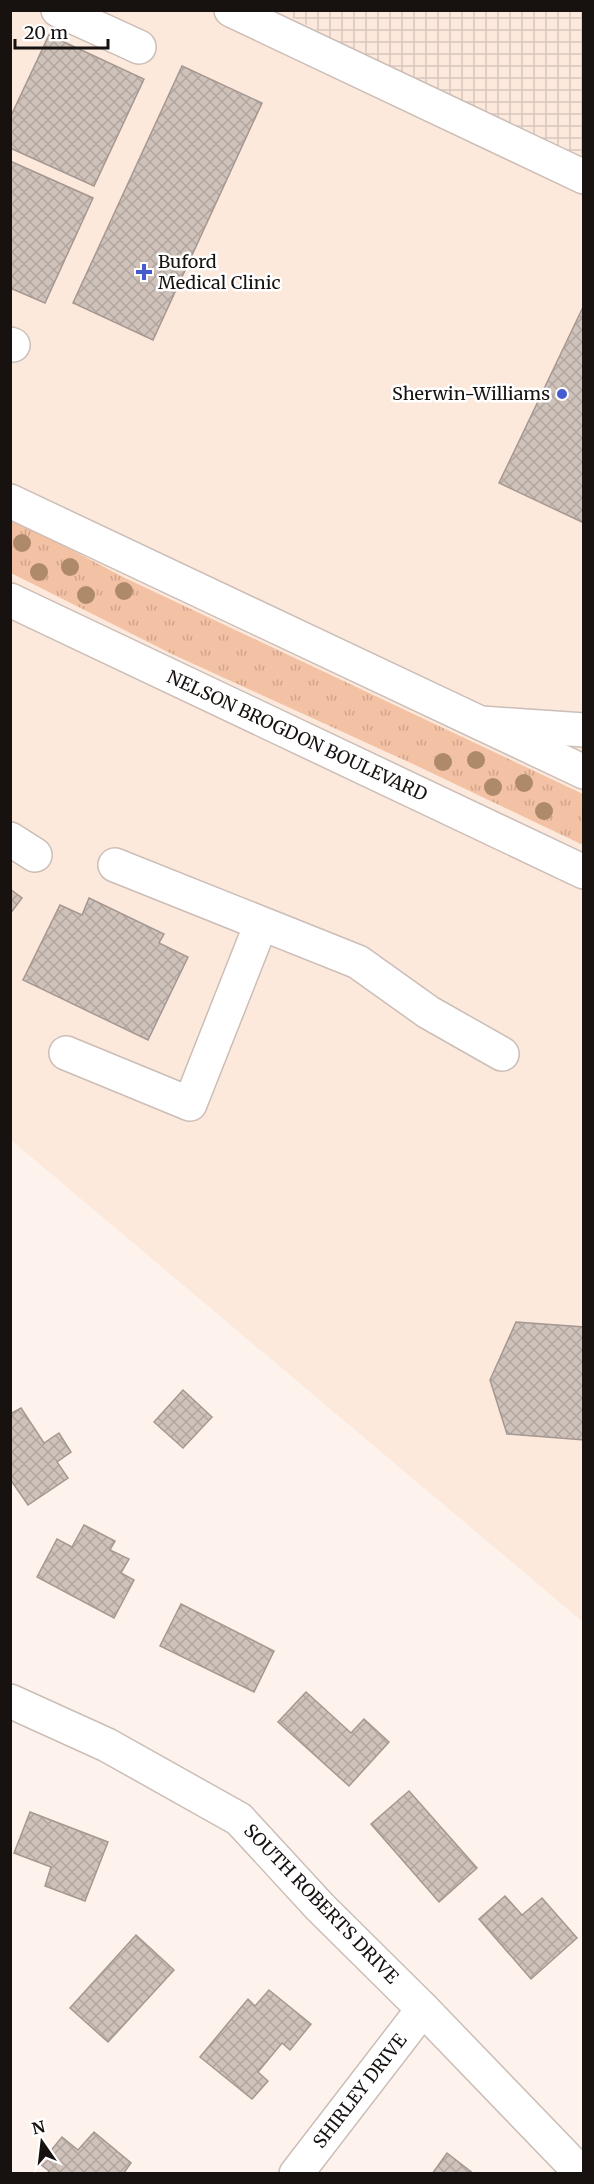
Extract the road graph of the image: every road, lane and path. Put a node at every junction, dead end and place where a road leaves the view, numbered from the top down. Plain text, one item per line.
1 (58, 10) edge
2 (231, 10) edge
3 (139, 47) dead end
4 (584, 177) edge
5 (10, 501) edge
6 (10, 600) edge
7 (479, 723) junction
8 (584, 730) edge
9 (584, 772) edge
10 (115, 865) dead end
11 (584, 872) edge
12 (261, 924) junction
13 (66, 1053) dead end
14 (502, 1054) dead end
15 (10, 1701) edge
16 (423, 2009) junction
17 (296, 2174) edge
18 (582, 2174) edge

1 - 3 main road
2 - 4 main road
5 - 7 main road
6 - 11 main road, NELSON BROGDON BOULEVARD
7 - 8 main road
7 - 9 main road
10 - 12 main road
12 - 13 main road
12 - 14 main road
15 - 16 main road, SOUTH ROBERTS DRIVE
16 - 17 main road, SHIRLEY DRIVE
16 - 18 main road, SOUTH ROBERTS DRIVE

